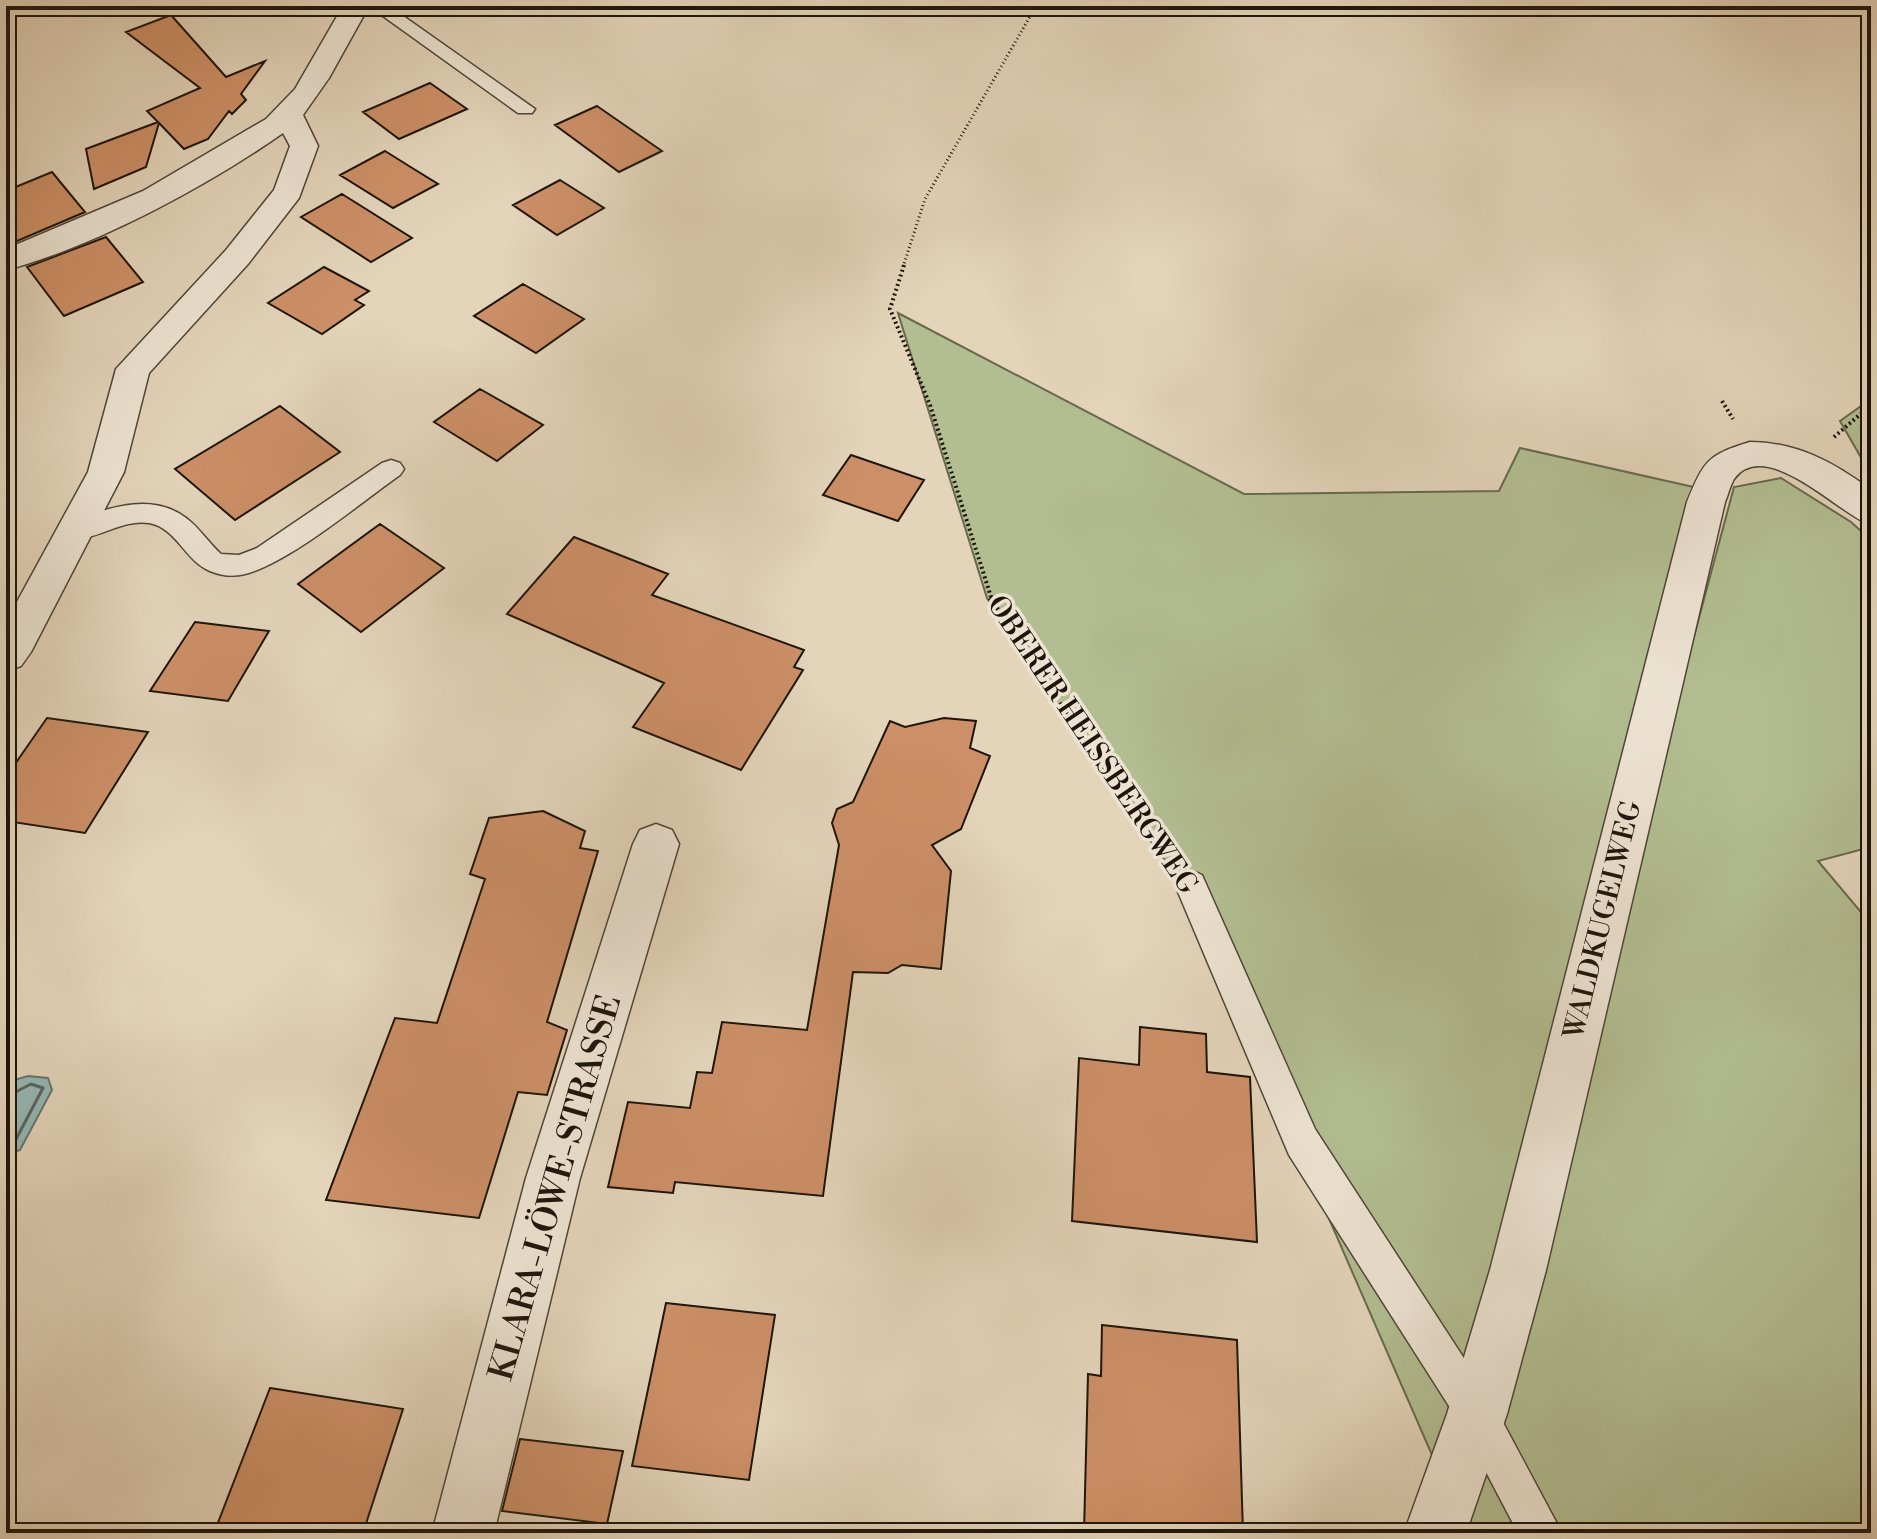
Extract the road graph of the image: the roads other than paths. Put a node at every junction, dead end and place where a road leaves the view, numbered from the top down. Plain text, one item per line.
1 (356, 6) edge
2 (378, 6) edge
3 (525, 109) dead end
4 (289, 114) junction
5 (6, 260) edge
6 (391, 469) dead end
7 (1871, 511) edge
8 (75, 530) junction
9 (6, 654) edge
10 (656, 844) dead end
11 (1191, 885) road end
12 (1477, 1414) junction
13 (463, 1533) edge
14 (1435, 1533) edge
15 (1541, 1533) edge

1 - 4 street
2 - 3 lane
4 - 5 street
4 - 8 street
6 - 8 lane
7 - 12 street, WALDKUGELWEG
8 - 9 street
10 - 13 street, KLARA-LÖWE-STRASSE
11 - 12 lane, OBERER HEISSBERGWEG
12 - 14 street, WALDKUGELWEG
12 - 15 lane, OBERER HEISSBERGWEG

